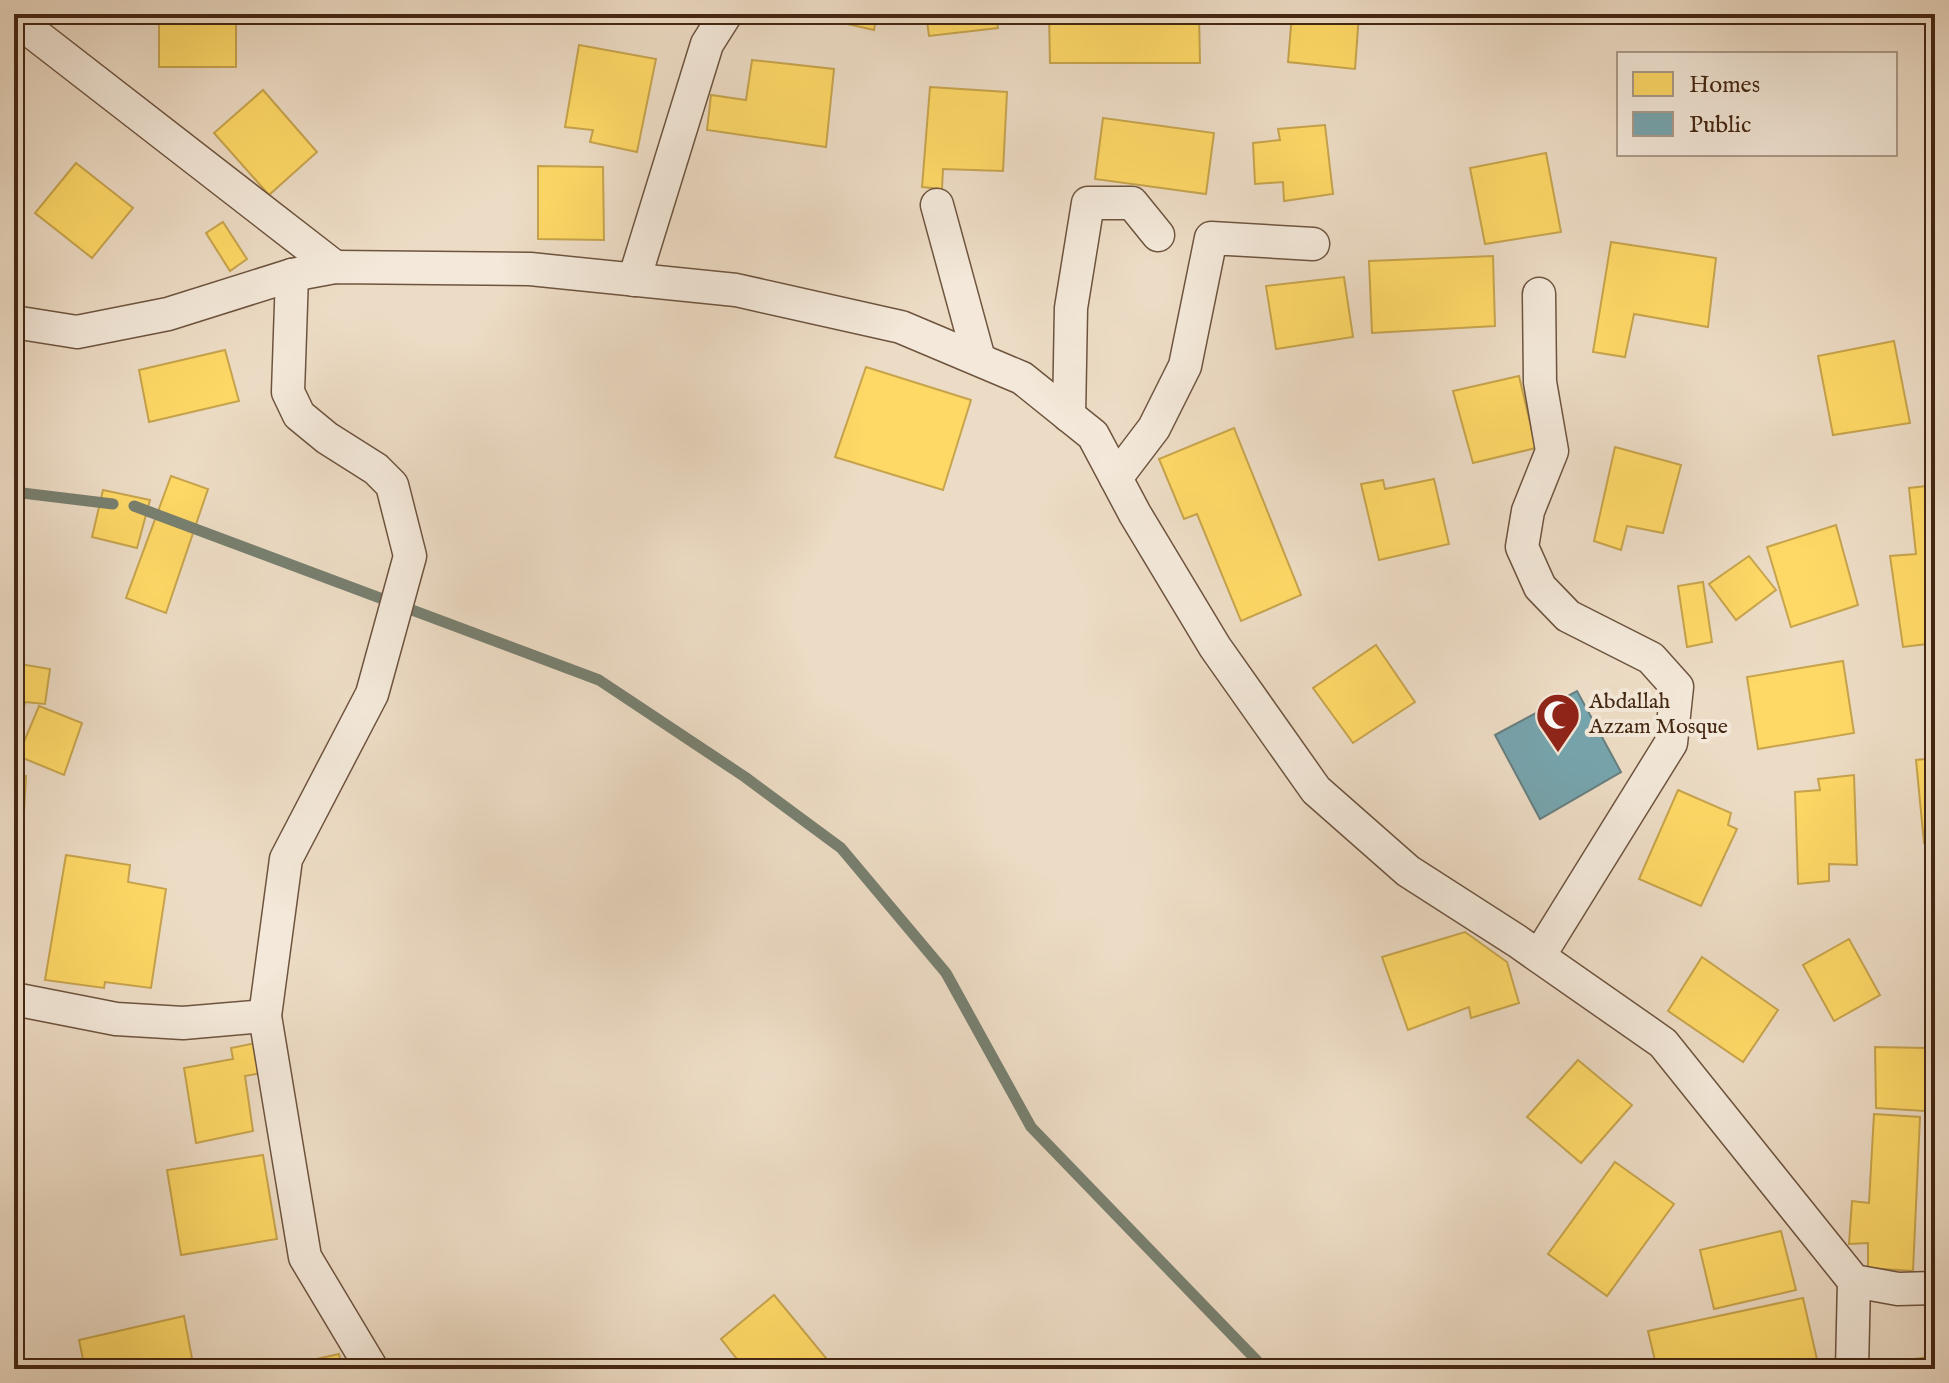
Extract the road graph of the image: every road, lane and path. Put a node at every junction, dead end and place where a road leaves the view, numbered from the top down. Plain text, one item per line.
1 (726, 14) edge
2 (14, 18) edge
3 (937, 205) dead end
4 (1158, 235) dead end
5 (1313, 244) dead end
6 (335, 267) junction
7 (292, 275) junction
8 (634, 280) junction
9 (1539, 294) dead end
10 (14, 322) edge
11 (979, 359) junction
12 (1069, 416) junction
13 (1116, 478) junction
14 (1539, 956) junction
15 (14, 999) edge
16 (265, 1016) junction
17 (1854, 1281) junction
18 (1935, 1288) edge
19 (372, 1369) edge
20 (1852, 1369) edge

1 - 8 street
2 - 6 street
3 - 11 street
4 - 12 street
5 - 13 street
6 - 7 street
6 - 8 street
7 - 10 street
7 - 16 street
8 - 11 street
9 - 14 street
11 - 12 street
12 - 13 street
13 - 14 street
14 - 17 street
15 - 16 street
16 - 19 street
17 - 18 street
17 - 20 street

